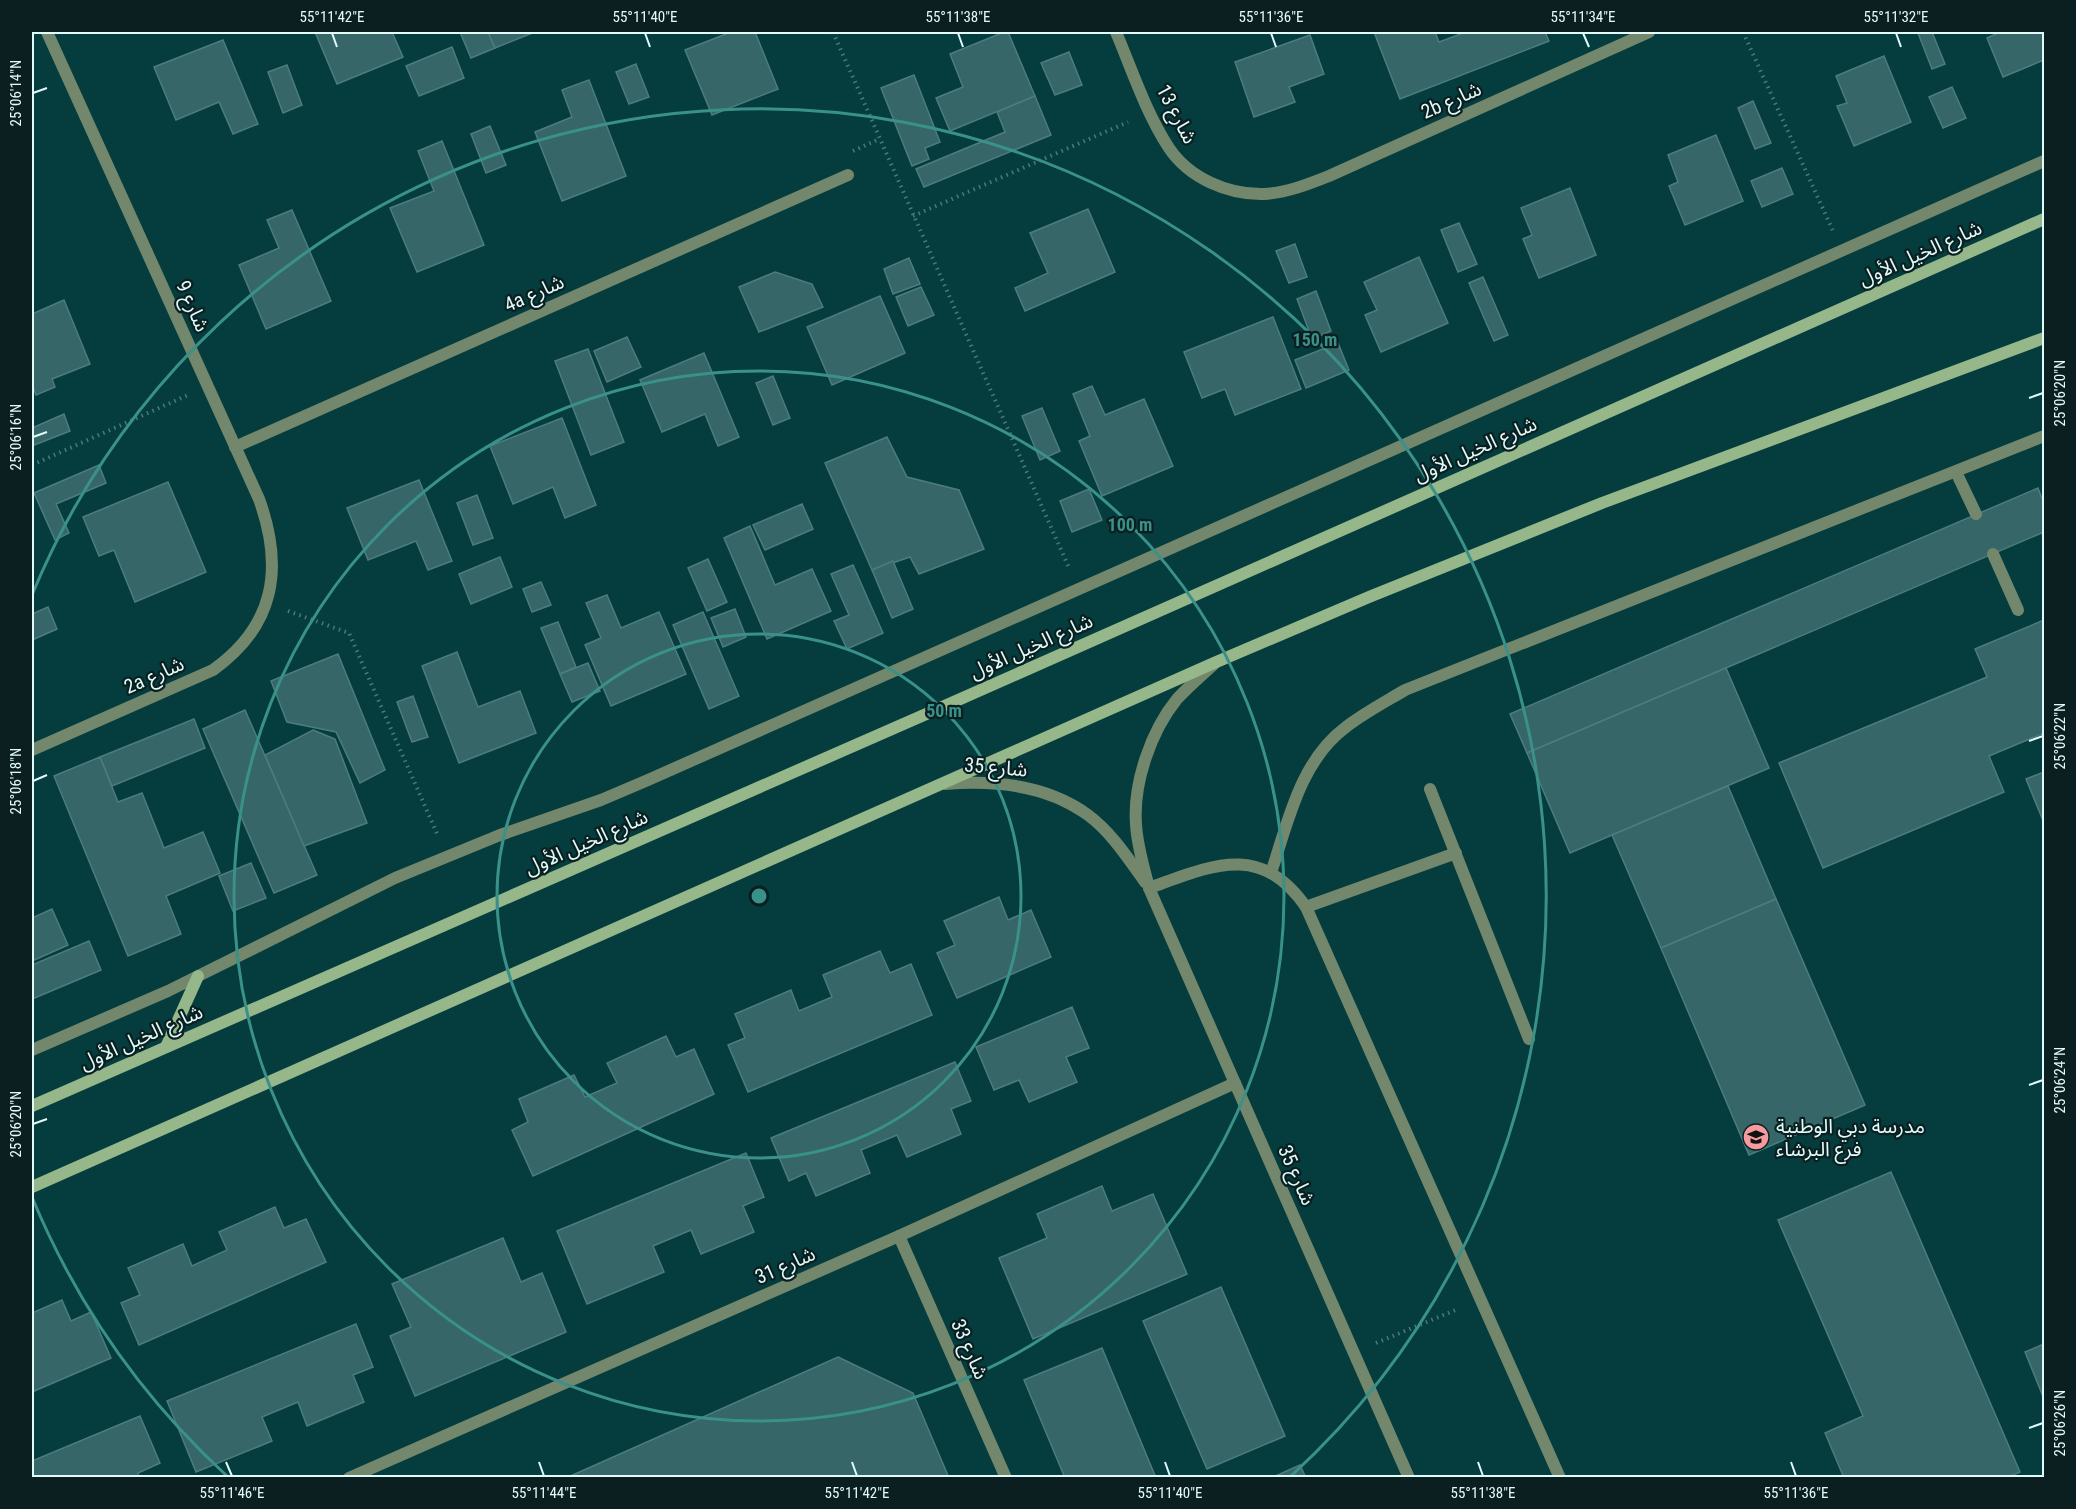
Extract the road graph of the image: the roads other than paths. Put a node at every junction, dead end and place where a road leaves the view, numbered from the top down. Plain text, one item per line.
1 (47, 32) edge
2 (1116, 32) edge
3 (1642, 33) edge
4 (2044, 161) edge
5 (848, 175) dead end
6 (1265, 194) joint
7 (2044, 219) edge
8 (2044, 338) edge
9 (2044, 436) edge
10 (235, 447) junction
11 (1956, 472) junction
12 (1976, 514) dead end
13 (1993, 554) dead end
14 (267, 604) joint
15 (2018, 610) dead end
16 (1215, 663) junction
17 (32, 750) edge
18 (943, 784) junction
19 (1430, 789) dead end
20 (1456, 853) junction
21 (1271, 873) junction
22 (1149, 888) junction
23 (1306, 907) junction
24 (198, 976) junction
25 (1529, 1039) dead end
26 (166, 1047) junction
27 (32, 1050) edge
28 (1235, 1083) junction
29 (32, 1106) edge
30 (32, 1187) edge
31 (899, 1236) junction
32 (349, 1478) edge
33 (1006, 1478) edge
34 (1409, 1478) edge
35 (1560, 1478) edge

1 - 10 street, شارع 9
2 - 6 street, شارع 13
3 - 6 street, 2b شارع
4 - 24 street
5 - 10 street, 4a شارع
7 - 26 main road, شارع الخيل الأول
8 - 16 main road
9 - 11 street
10 - 14 street, شارع 9
11 - 12 street
11 - 21 street
13 - 15 street
14 - 17 street, 2a شارع
16 - 18 main road
16 - 22 street, شارع 35
18 - 22 street, شارع 35
18 - 30 main road
19 - 20 street
20 - 23 street
20 - 25 street
21 - 22 street
21 - 23 street
22 - 28 street, شارع 35
23 - 35 street
24 - 26 main road
24 - 27 street
26 - 29 main road, شارع الخيل الأول
28 - 31 street, شارع 31
28 - 34 street, شارع 35
31 - 32 street, شارع 31
31 - 33 street, شارع 33

